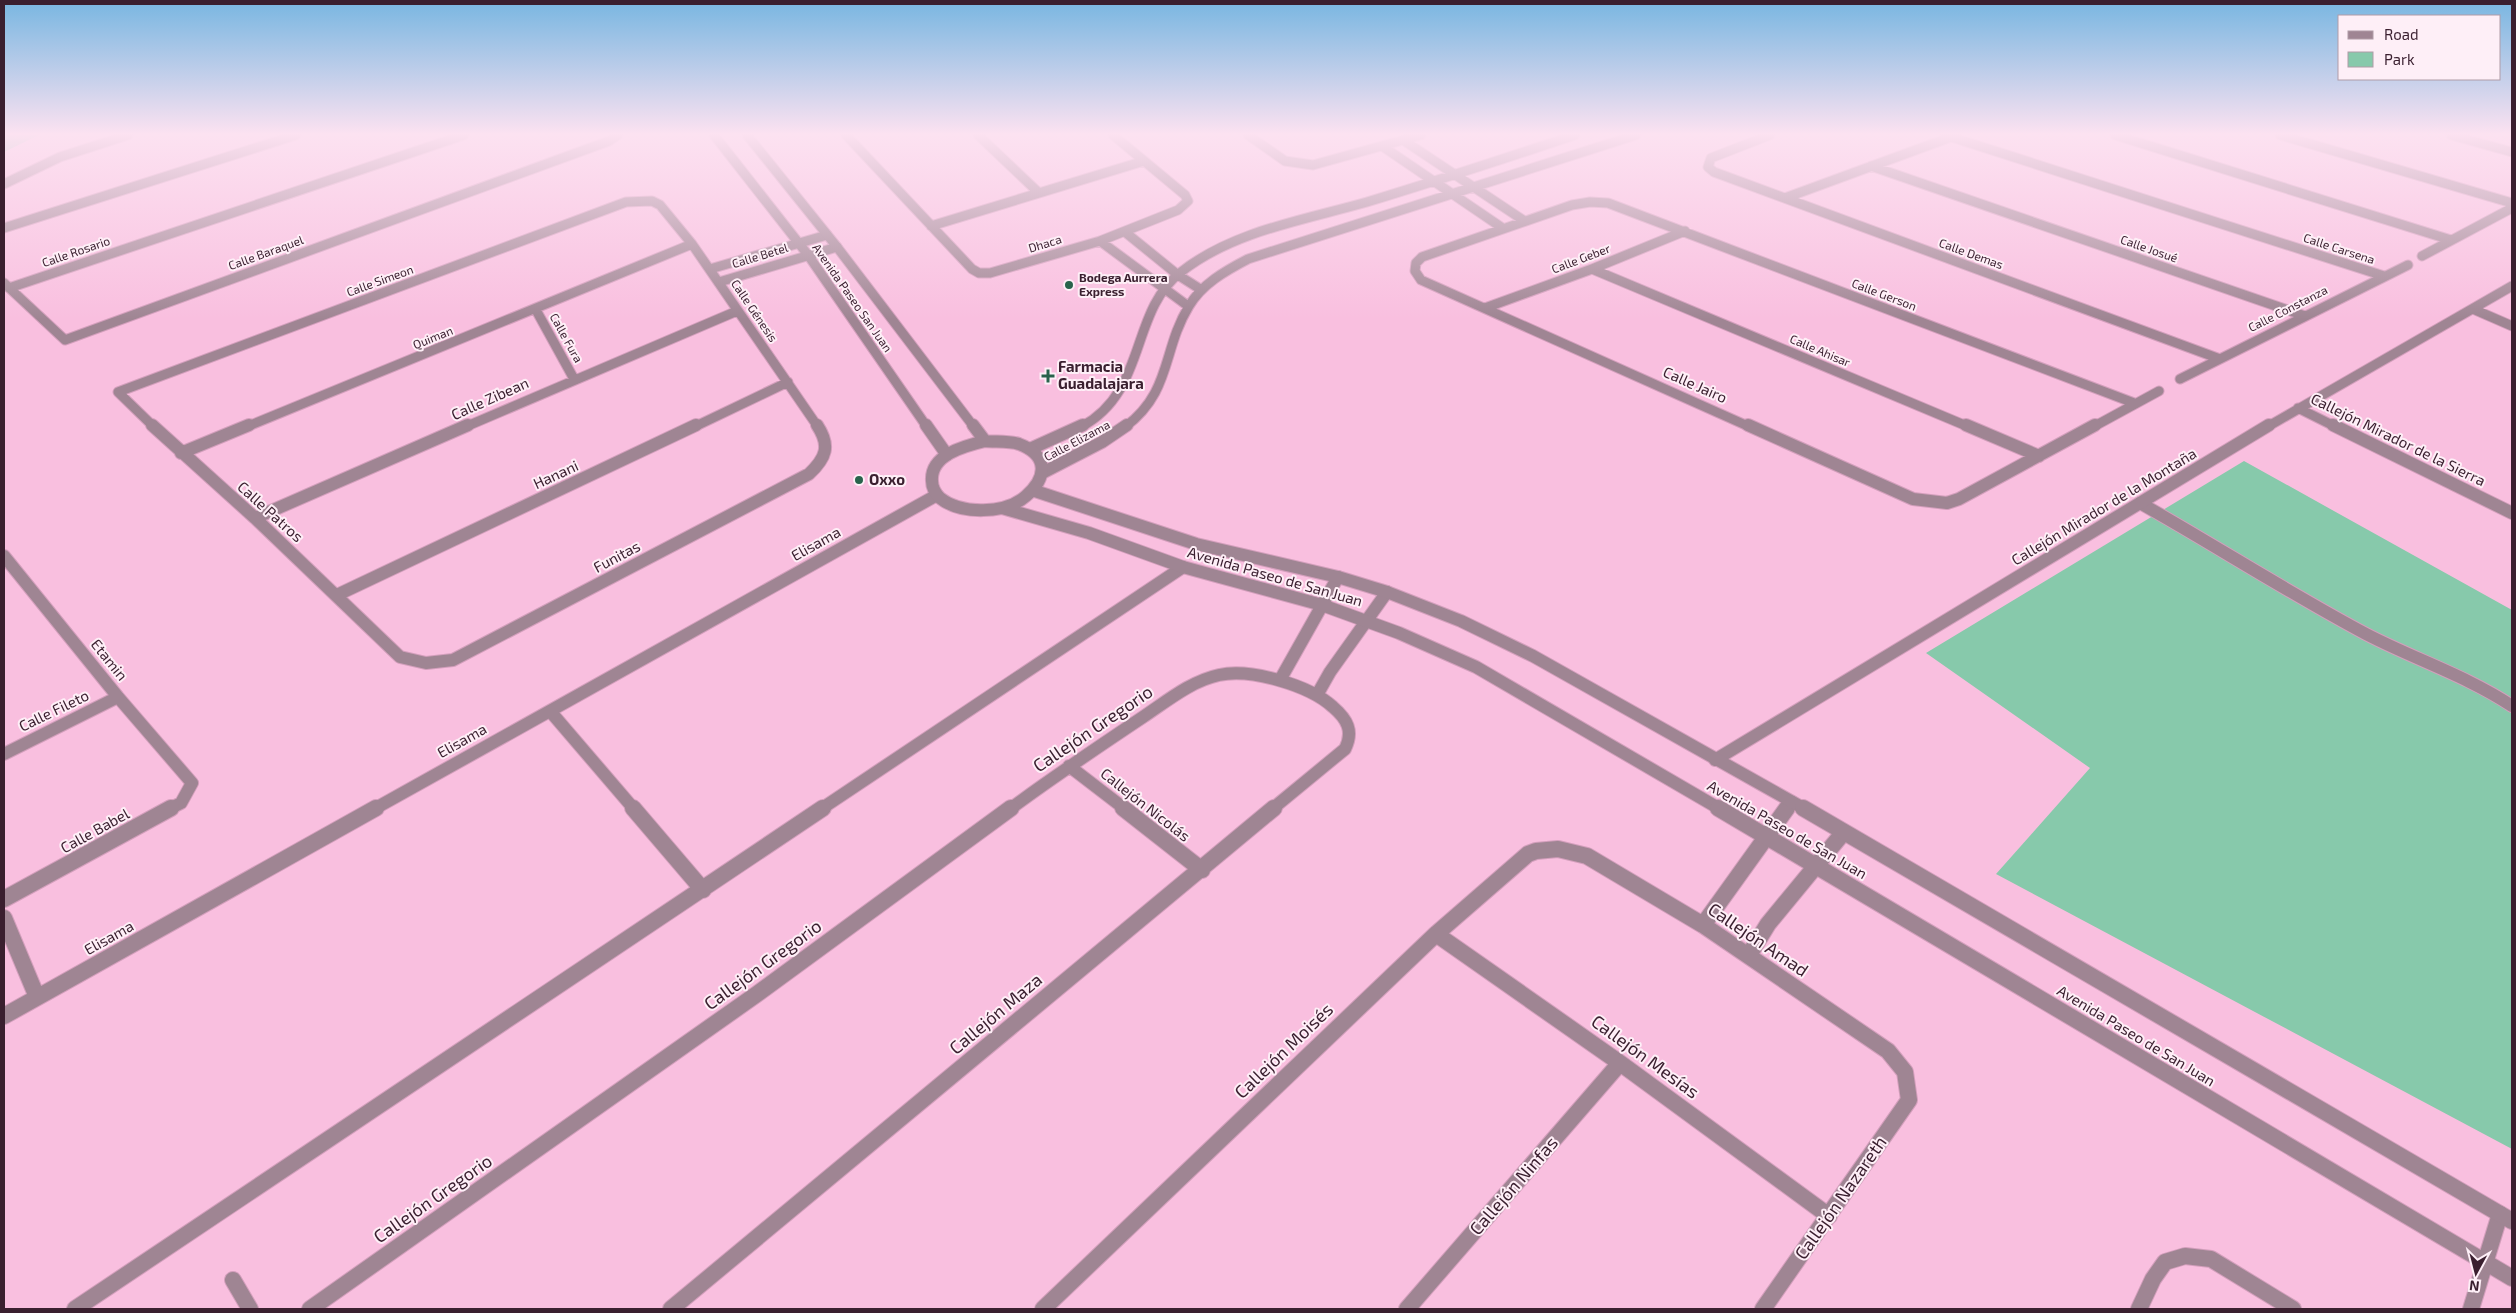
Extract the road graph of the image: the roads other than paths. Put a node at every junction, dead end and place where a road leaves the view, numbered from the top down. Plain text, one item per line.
1 (104, 196) edge
2 (278, 196) edge
3 (454, 196) edge
4 (762, 196) edge
5 (796, 196) edge
6 (903, 196) edge
7 (1028, 196) edge
8 (1186, 196) edge
9 (1388, 196) edge
10 (1447, 196) edge
11 (1457, 196) edge
12 (1487, 196) edge
13 (1780, 196) edge
14 (1790, 196) edge
15 (1959, 196) edge
16 (2136, 196) edge
17 (2311, 196) edge
18 (2486, 196) edge
19 (1785, 198) junction
20 (652, 201) joint
21 (2512, 204) edge
22 (2512, 208) edge
23 (1523, 220) junction
24 (931, 226) junction
25 (1501, 227) junction
26 (4, 228) edge
27 (1685, 231) junction
28 (1125, 232) junction
29 (827, 235) junction
30 (2451, 240) junction
31 (1100, 241) junction
32 (798, 243) junction
33 (692, 244) junction
34 (836, 247) junction
35 (808, 255) junction
36 (2422, 256) dead end
37 (2408, 266) dead end
38 (1592, 269) junction
39 (710, 270) junction
40 (1178, 275) junction
41 (2384, 276) junction
42 (1421, 280) joint
43 (719, 282) junction
44 (6, 286) edge
45 (2512, 286) edge
46 (1200, 289) junction
47 (1164, 290) junction
48 (1188, 306) junction
49 (1485, 308) junction
50 (2473, 309) junction
51 (536, 310) junction
52 (737, 311) junction
53 (2305, 316) junction
54 (2512, 326) edge
55 (2220, 359) junction
56 (574, 379) junction
57 (2180, 379) dead end
58 (788, 382) junction
59 (2158, 391) dead end
60 (118, 392) joint
61 (2134, 404) junction
62 (2298, 408) junction
63 (985, 441) junction
64 (826, 442) joint
65 (1030, 449) junction
66 (181, 453) junction
67 (947, 455) junction
68 (2039, 456) junction
69 (1044, 472) junction
70 (1035, 490) junction
71 (937, 495) junction
72 (2140, 503) junction
73 (1002, 508) junction
74 (2512, 513) edge
75 (256, 518) junction
76 (4, 556) edge
77 (1183, 567) junction
78 (1338, 577) junction
79 (1387, 592) junction
80 (338, 595) junction
81 (1322, 605) junction
82 (1366, 620) junction
83 (400, 657) joint
84 (1280, 680) junction
85 (1317, 695) junction
86 (118, 697) junction
87 (2512, 706) edge
88 (550, 711) junction
89 (1345, 749) joint
90 (4, 754) edge
91 (1715, 760) junction
92 (1068, 766) junction
93 (192, 783) joint
94 (1792, 802) junction
95 (1843, 833) junction
96 (1768, 838) junction
97 (1567, 849) joint
98 (1817, 866) junction
99 (1202, 870) junction
100 (703, 890) junction
101 (4, 899) edge
102 (4, 918) edge
103 (1703, 925) junction
104 (1436, 934) junction
105 (1749, 955) junction
106 (36, 997) junction
107 (4, 1016) edge
108 (1620, 1063) junction
109 (1910, 1083) joint
110 (1829, 1216) junction
111 (2506, 1218) edge
112 (2485, 1262) junction
113 (2512, 1278) edge
114 (233, 1280) dead end
115 (75, 1309) edge
116 (250, 1309) edge
117 (310, 1309) edge
118 (671, 1309) edge
119 (1043, 1309) edge
120 (1408, 1309) edge
121 (1764, 1309) edge
122 (2139, 1309) edge
123 (2293, 1309) edge
124 (2470, 1309) edge

1 - 26 street
2 - 44 street, Calle Rosario
3 - 44 street, Calle Baraquel
4 - 32 street, Avenida Paseo San Juan
5 - 29 street, Avenida Paseo San Juan
6 - 24 street
7 - 24 street
8 - 28 street, Dhaca
9 - 40 street, Calle Elizama
10 - 46 street, Calle Elizama
11 - 25 street
12 - 23 street
13 - 19 street, Calle Demas
14 - 19 street
15 - 53 street, Calle Josué
16 - 41 street, Calle Carsena
17 - 30 street
18 - 21 street
19 - 55 street, Calle Demas
20 - 33 street, Calle Génesis
20 - 60 street, Calle Simeon
22 - 30 street
23 - 25 street, Calle Gerson
23 - 27 street, Calle Gerson
24 - 31 street, Dhaca
25 - 42 street, Calle Gerson
27 - 38 street, Calle Geber
27 - 61 street, Calle Gerson
28 - 31 street, Dhaca
28 - 40 street
29 - 32 street, Calle Betel
29 - 34 street, Avenida Paseo San Juan
30 - 36 street
31 - 47 street
32 - 35 street, Avenida Paseo San Juan
32 - 39 street, Calle Betel
33 - 39 street, Calle Génesis
33 - 51 street, Quiman
34 - 35 street, Calle Betel
34 - 63 street, Avenida Paseo San Juan
35 - 43 street, Calle Betel
35 - 67 street, Avenida Paseo San Juan
37 - 41 street, Calle Constanza
38 - 49 street, Calle Geber
38 - 68 street, Calle Ahisar
39 - 43 street, Calle Génesis
40 - 46 street
40 - 47 street, Calle Elizama
41 - 53 street, Calle Constanza
42 - 49 street, Calle Jairo
43 - 52 street, Calle Génesis
45 - 50 street, Callejón Mirador de la Montaña
46 - 48 street, Calle Elizama
47 - 48 street
47 - 65 street, Calle Elizama
48 - 69 street, Calle Elizama
49 - 68 street, Calle Jairo
50 - 54 street
50 - 62 street, Callejón Mirador de la Montaña
51 - 56 street, Calle Fura
51 - 66 street, Quiman
52 - 56 street, Calle Zibean
52 - 58 street, Calle Génesis
53 - 55 street, Calle Constanza
55 - 57 street, Calle Constanza
56 - 75 street, Calle Zibean
58 - 64 street, Calle Génesis
58 - 80 street, Hanani
59 - 61 street
60 - 66 street, Calle Patros
61 - 68 street
62 - 72 street, Callejón Mirador de la Montaña
62 - 74 street, Callejón Mirador de la Sierra
63 - 65 street
63 - 67 street
64 - 83 street, Funitas
65 - 69 street
66 - 75 street, Calle Patros
67 - 71 street
69 - 70 street
70 - 73 street
70 - 78 street, Avenida Paseo de San Juan
71 - 73 street
71 - 88 street, Elisama
72 - 87 street
72 - 91 street, Callejón Mirador de la Montaña
73 - 77 street, Avenida Paseo de San Juan
75 - 80 street, Calle Patros
76 - 86 street, Etamin
77 - 81 street, Avenida Paseo de San Juan
77 - 100 street
78 - 79 street, Avenida Paseo de San Juan
78 - 81 street
79 - 82 street
79 - 91 street, Avenida Paseo de San Juan
80 - 83 street, Calle Patros
81 - 82 street, Avenida Paseo de San Juan
81 - 84 street
82 - 85 street
82 - 96 street, Avenida Paseo de San Juan
84 - 85 street, Callejón Gregorio
84 - 92 street, Callejón Gregorio
85 - 89 street, Callejón Gregorio
86 - 90 street, Calle Fileto
86 - 93 street, Etamin
88 - 100 street
88 - 106 street, Elisama
89 - 99 street, Callejón Maza
91 - 94 street, Avenida Paseo de San Juan
92 - 99 street, Callejón Nicolás
92 - 117 street, Callejón Gregorio
93 - 101 street, Calle Babel
94 - 95 street, Avenida Paseo de San Juan
94 - 96 street
95 - 98 street
95 - 111 street, Avenida Paseo de San Juan
96 - 98 street, Avenida Paseo de San Juan
96 - 103 street
97 - 103 street, Callejón Amad
97 - 104 street, Callejón Moisés
98 - 105 street
98 - 112 street, Avenida Paseo de San Juan
99 - 118 street, Callejón Maza
100 - 115 street
102 - 106 street
103 - 105 street, Callejón Amad
104 - 108 street, Callejón Mesías
104 - 119 street, Callejón Moisés
105 - 109 street, Callejón Amad
106 - 107 street, Elisama
108 - 110 street, Callejón Mesías
108 - 120 street, Callejón Ninfas
109 - 110 street, Callejón Nazareth
110 - 121 street, Callejón Nazareth
111 - 112 street
112 - 113 street, Avenida Paseo de San Juan
112 - 124 street
114 - 116 street
122 - 123 street

